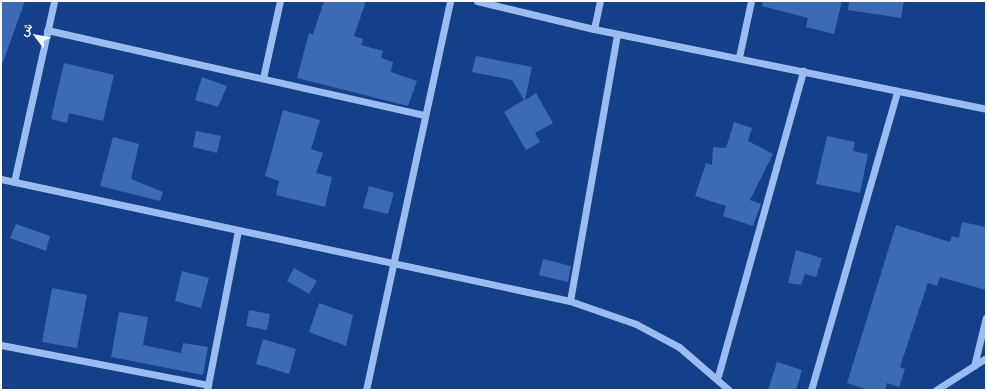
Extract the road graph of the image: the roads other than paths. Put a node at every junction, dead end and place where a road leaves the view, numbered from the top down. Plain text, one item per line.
1 (54, 1) edge
2 (280, 1) edge
3 (450, 1) edge
4 (477, 1) edge
5 (600, 1) edge
6 (751, 1) edge
7 (594, 29) junction
8 (47, 30) junction
9 (617, 34) junction
10 (739, 57) junction
11 (803, 71) junction
12 (263, 78) junction
13 (897, 92) junction
14 (986, 109) edge
15 (424, 115) junction
16 (1, 179) edge
17 (14, 182) junction
18 (238, 230) junction
19 (395, 265) junction
20 (570, 302) junction
21 (986, 317) edge
22 (1, 345) edge
23 (986, 358) edge
24 (974, 366) junction
25 (718, 376) junction
26 (208, 387) edge
27 (366, 390) edge
28 (730, 390) edge
29 (811, 390) edge
30 (936, 390) edge

1 - 8 street
2 - 12 street
3 - 15 street
4 - 7 street
5 - 7 street
6 - 10 street
7 - 9 street
8 - 12 street
8 - 17 street
9 - 10 street
9 - 20 street
10 - 11 street
11 - 13 street
11 - 25 street
12 - 15 street
13 - 14 street
13 - 29 street
15 - 19 street
16 - 17 street
17 - 18 street
18 - 19 street
18 - 26 street
19 - 20 street
19 - 27 street
20 - 25 street
21 - 24 street
22 - 26 street
23 - 24 street
24 - 30 street
25 - 28 street

